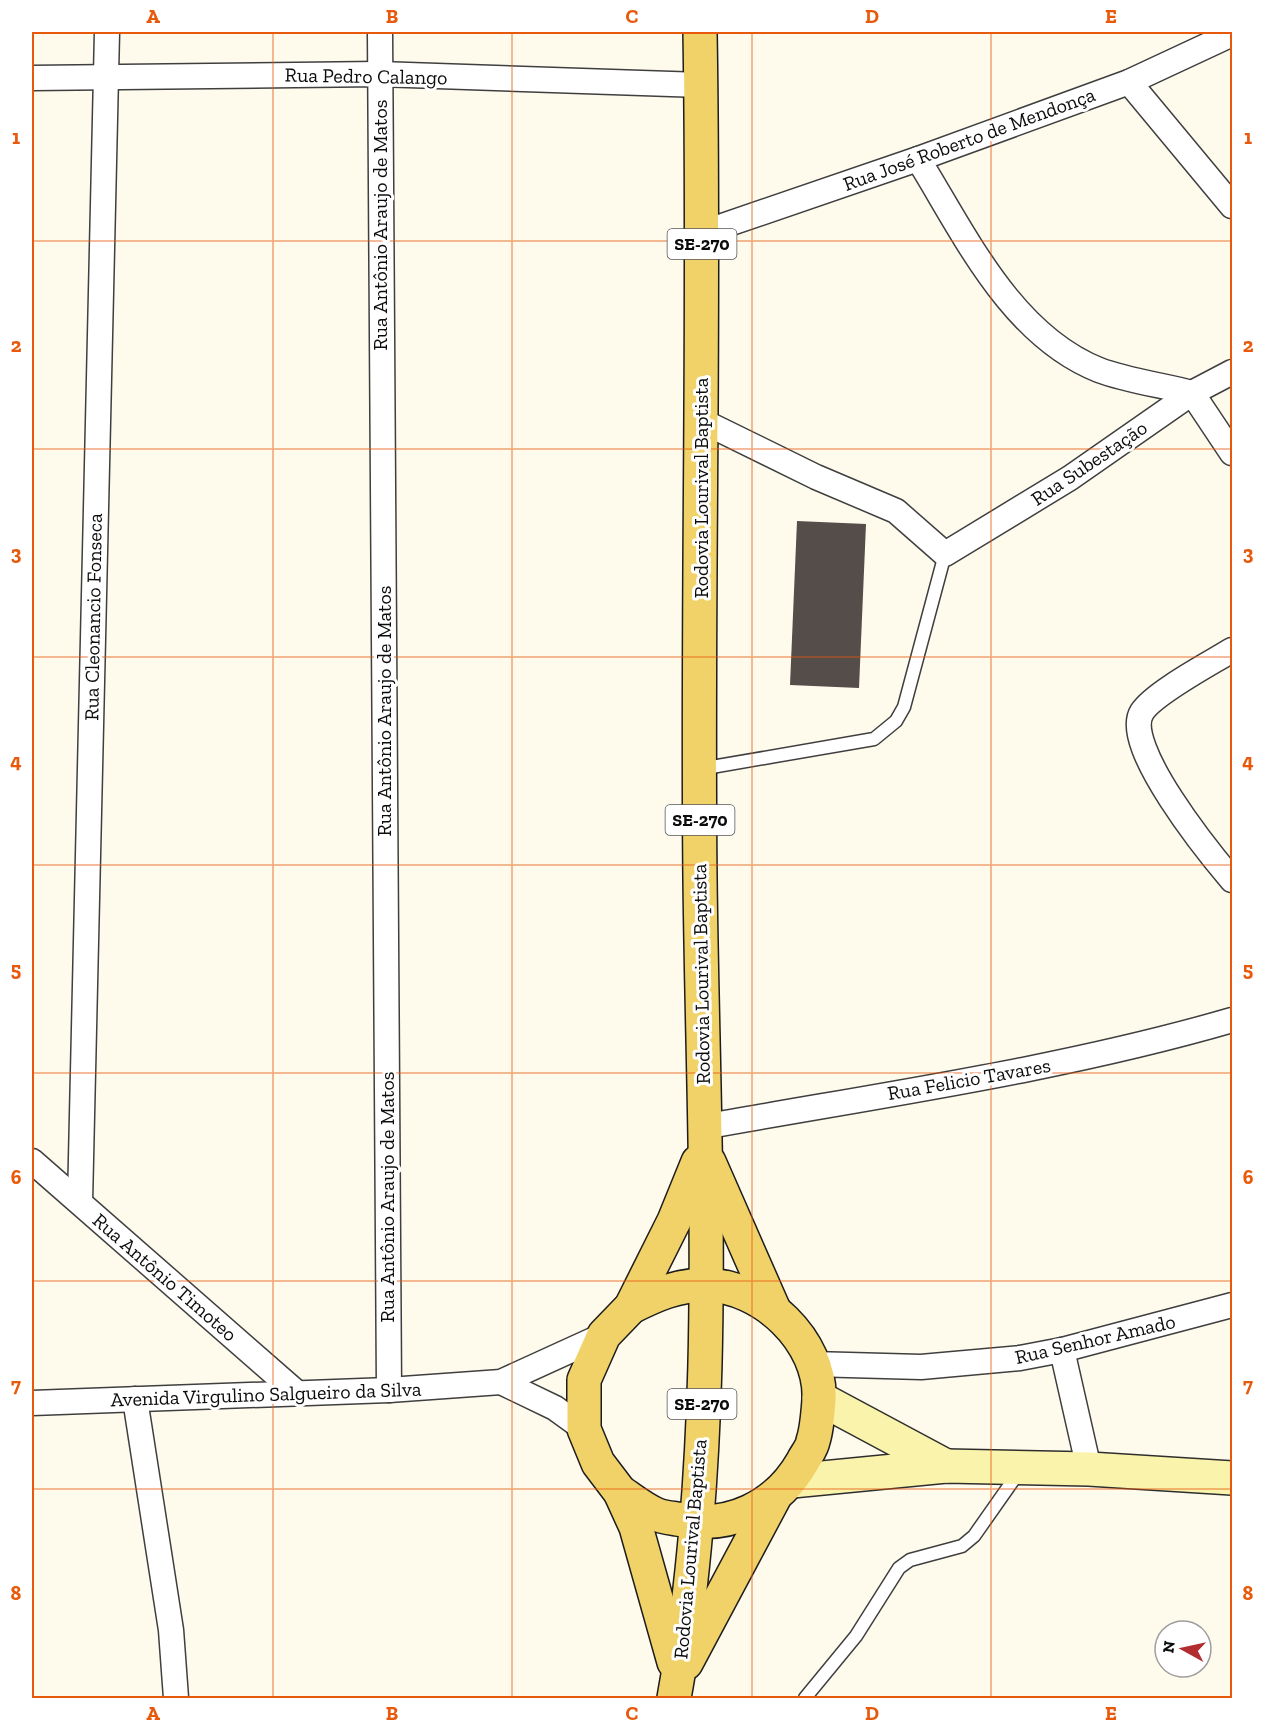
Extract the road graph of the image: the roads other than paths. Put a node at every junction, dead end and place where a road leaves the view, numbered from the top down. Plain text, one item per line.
1 (107, 32) edge
2 (380, 32) edge
3 (700, 32) edge
4 (1233, 34) edge
5 (379, 74) junction
6 (106, 76) junction
7 (32, 78) edge
8 (1129, 82) junction
9 (701, 85) junction
10 (918, 159) junction
11 (1233, 206) edge
12 (702, 233) junction
13 (1233, 372) edge
14 (1192, 393) junction
15 (702, 421) junction
16 (1233, 453) edge
17 (945, 554) junction
18 (1233, 650) edge
19 (699, 770) junction
20 (1233, 880) edge
21 (1233, 1020) edge
22 (703, 1138) junction
23 (32, 1161) edge
24 (80, 1202) junction
25 (705, 1285) junction
26 (1233, 1305) edge
27 (632, 1307) junction
28 (774, 1310) junction
29 (604, 1335) junction
30 (1062, 1350) junction
31 (812, 1364) junction
32 (501, 1382) junction
33 (388, 1390) junction
34 (297, 1393) junction
35 (819, 1398) junction
36 (135, 1399) junction
37 (32, 1402) edge
38 (584, 1429) junction
39 (946, 1466) junction
40 (1023, 1467) junction
41 (1089, 1469) junction
42 (1233, 1478) edge
43 (783, 1489) junction
44 (620, 1492) junction
45 (696, 1524) junction
46 (676, 1688) edge
47 (176, 1698) edge
48 (806, 1698) edge

1 - 6 street, Rua Cleonancio Fonseca
2 - 5 street, Rua Antônio Araujo de Matos
3 - 9 main road, Rodovia Lourival Baptista / SE-270
4 - 8 street, Rua José Roberto de Mendonça
5 - 6 street, Rua Pedro Calango
5 - 9 street, Rua Pedro Calango
5 - 33 street, Rua Antônio Araujo de Matos
6 - 7 street, Rua Pedro Calango
6 - 24 street, Rua Cleonancio Fonseca
8 - 10 street, Rua José Roberto de Mendonça
8 - 11 street
9 - 12 main road, Rodovia Lourival Baptista / SE-270
10 - 12 street, Rua José Roberto de Mendonça
10 - 14 street
12 - 15 main road, Rodovia Lourival Baptista / SE-270
13 - 14 street, Rua Subestação
14 - 16 street
14 - 17 street, Rua Subestação
15 - 17 street
15 - 19 main road, Rodovia Lourival Baptista / SE-270
17 - 19 lane
18 - 20 street
19 - 22 main road, Rodovia Lourival Baptista / SE-270
21 - 22 street, Rua Felicio Tavares
22 - 25 main road, Rodovia Lourival Baptista / SE-270
22 - 27 main road
22 - 28 main road
23 - 24 street, Rua Antônio Timoteo
24 - 34 street, Rua Antônio Timoteo
25 - 27 main road
25 - 28 main road
25 - 45 main road, Rodovia Lourival Baptista / SE-270
26 - 30 street, Rua Senhor Amado
27 - 29 main road
28 - 31 main road
29 - 32 street, Avenida Virgulino Salgueiro da Silva
29 - 38 main road
30 - 31 street, Rua Senhor Amado
30 - 41 street
31 - 35 main road
32 - 33 street, Avenida Virgulino Salgueiro da Silva
32 - 38 street, Avenida Virgulino Salgueiro da Silva
33 - 34 street, Avenida Virgulino Salgueiro da Silva
34 - 36 street, Avenida Virgulino Salgueiro da Silva
35 - 39 street
35 - 43 main road
36 - 37 street, Avenida Virgulino Salgueiro da Silva
36 - 47 street
38 - 44 main road
39 - 40 street
39 - 43 street
40 - 41 street
40 - 48 lane
41 - 42 street
43 - 45 main road
43 - 46 main road
44 - 45 main road
44 - 46 main road
45 - 46 main road, Rodovia Lourival Baptista / SE-270

